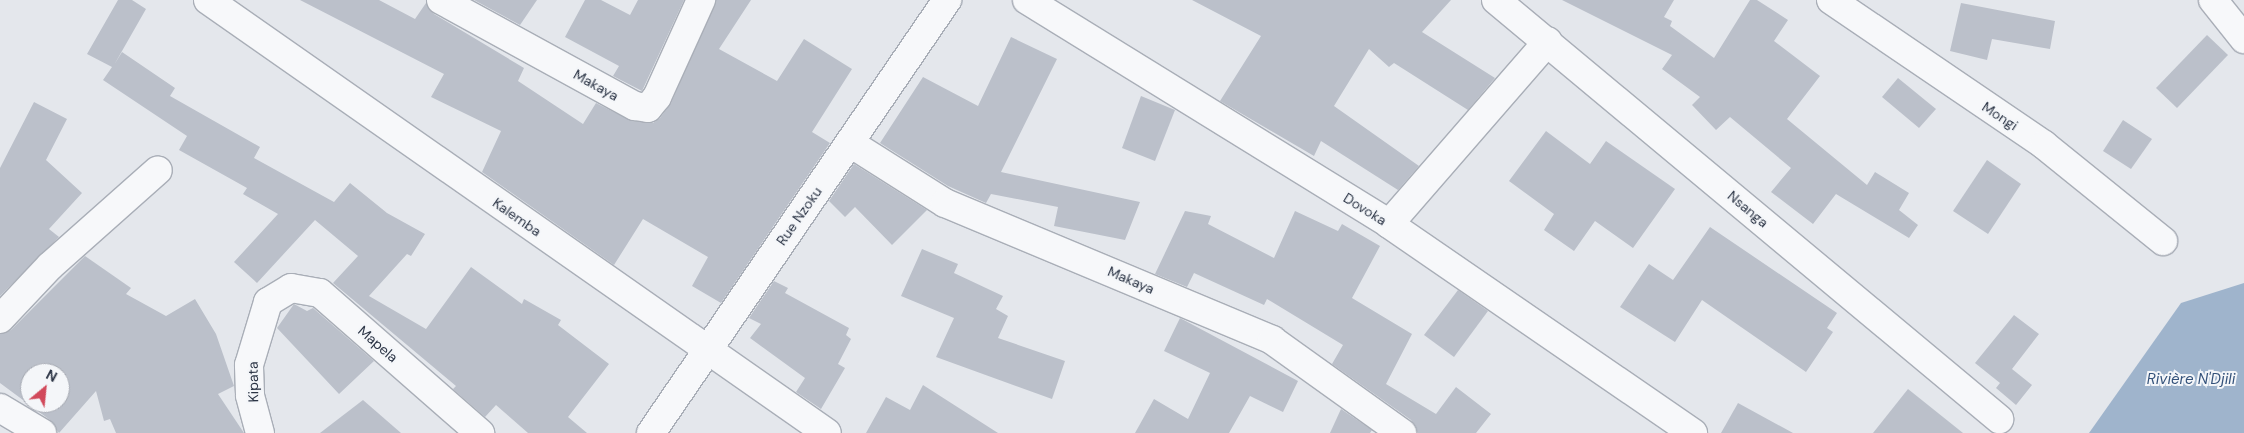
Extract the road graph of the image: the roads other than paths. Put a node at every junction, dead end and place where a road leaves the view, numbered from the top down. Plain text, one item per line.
1 (208, 0) edge
2 (441, 0) edge
3 (701, 0) edge
4 (947, 0) edge
5 (1027, 0) edge
6 (1496, 0) edge
7 (1831, 0) edge
8 (2213, 0) edge
9 (2244, 39) edge
10 (1548, 40) junction
11 (850, 143) junction
12 (158, 170) dead end
13 (1389, 224) junction
14 (2164, 241) dead end
15 (268, 302) joint
16 (0, 319) edge
17 (706, 350) junction
18 (0, 408) edge
19 (1999, 419) dead end
20 (42, 433) edge
21 (260, 433) edge
22 (480, 433) edge
23 (651, 433) edge
24 (828, 433) edge
25 (1402, 433) edge
26 (1693, 433) edge

1 - 17 street, Kalemba
2 - 3 street, Makaya
4 - 11 street, Rue Nzoku
5 - 13 street, Dovoka
6 - 10 street, Nsanga
7 - 14 street, Mongi
8 - 9 street
10 - 13 street
10 - 19 street, Nsanga
11 - 17 street, Rue Nzoku
11 - 25 street, Makaya
12 - 16 street
13 - 26 street, Dovoka
15 - 21 street, Kipata
15 - 22 street, Mapela
17 - 23 street, Rue Nzoku
17 - 24 street, Kalemba
18 - 20 street

